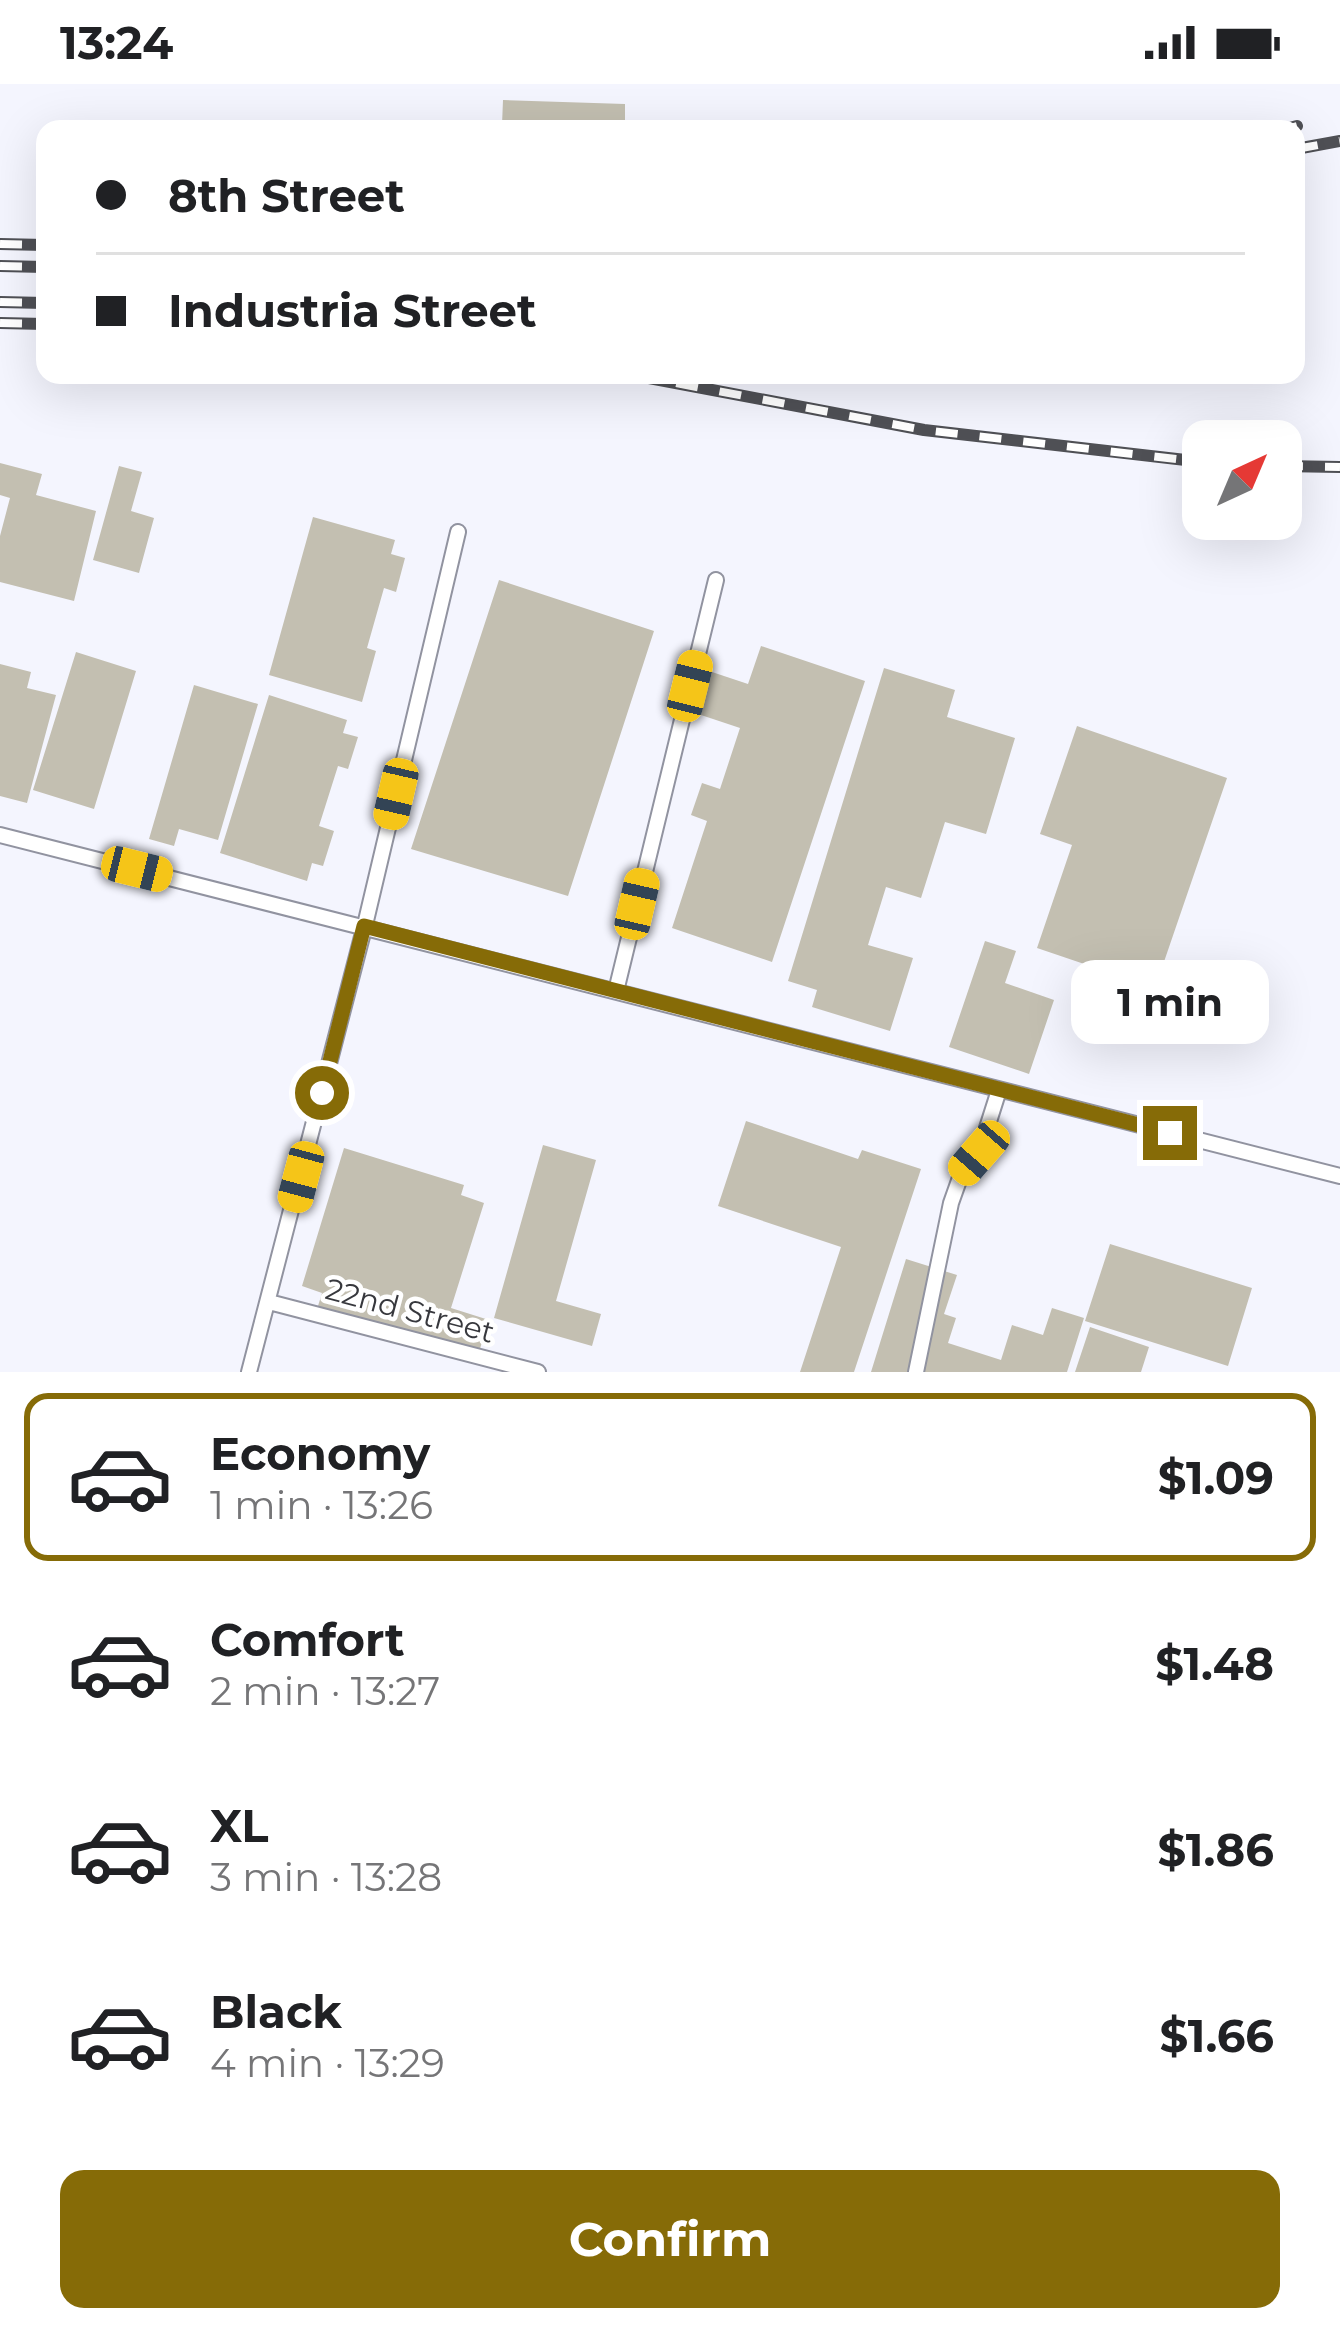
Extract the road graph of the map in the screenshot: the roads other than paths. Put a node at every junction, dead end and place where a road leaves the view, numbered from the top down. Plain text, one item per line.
1 (458, 532) dead end
2 (716, 580) dead end
3 (0, 835) edge
4 (364, 926) junction
5 (616, 991) junction
6 (999, 1090) junction
7 (1340, 1176) edge
8 (269, 1302) junction
9 (249, 1372) edge
10 (538, 1372) edge
11 (916, 1372) edge

1 - 4 lane
2 - 5 lane
3 - 4 lane
4 - 5 lane
4 - 8 lane
5 - 6 lane
6 - 7 lane
6 - 11 lane
8 - 9 lane
8 - 10 lane, 22nd Street

